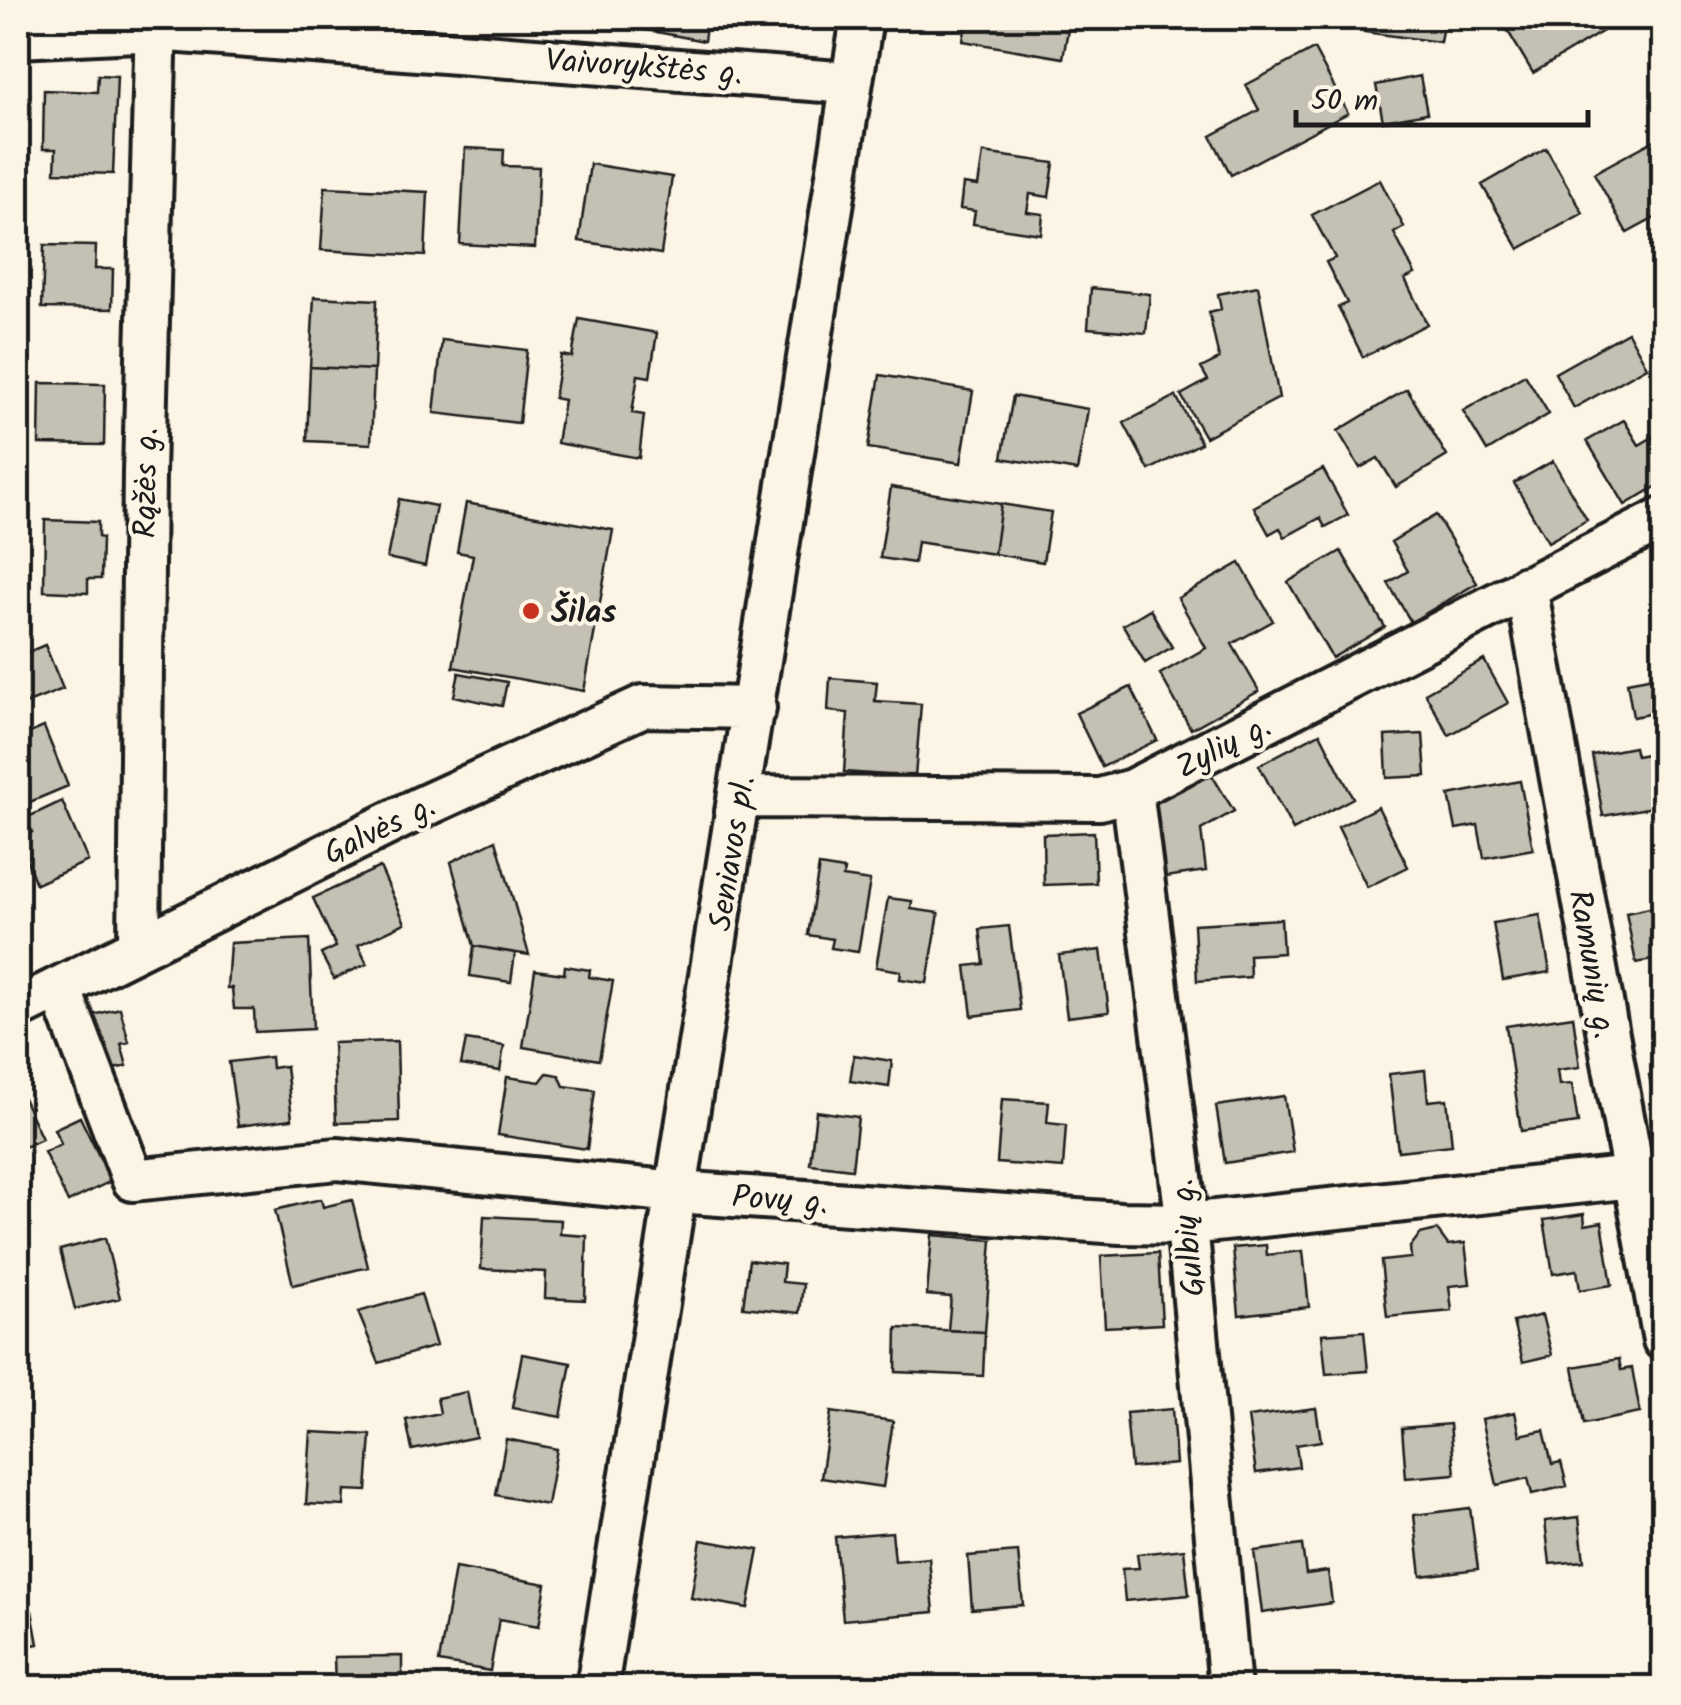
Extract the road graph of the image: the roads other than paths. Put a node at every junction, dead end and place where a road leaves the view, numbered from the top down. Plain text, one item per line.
1 (862, 18) edge
2 (156, 24) edge
3 (18, 36) edge
4 (851, 83) junction
5 (1664, 518) edge
6 (1526, 588) junction
7 (755, 708) junction
8 (1132, 790) junction
9 (739, 797) junction
10 (139, 948) junction
11 (60, 988) junction
12 (18, 1006) edge
13 (1632, 1177) junction
14 (677, 1192) junction
15 (1187, 1224) junction
16 (1664, 1340) edge
17 (597, 1688) edge
18 (1230, 1688) edge

1 - 4 street, Seniavos pl.
2 - 3 street, Vaivorykštės g.
2 - 4 street, Vaivorykštės g.
2 - 10 street, Rąžės g.
4 - 7 street, Seniavos pl.
5 - 6 street, Zylių g.
6 - 8 street, Zylių g.
6 - 13 street, Ramunių g.
7 - 9 street, Seniavos pl.
7 - 10 street, Galvės g.
8 - 9 street, Zylių g.
8 - 15 street, Gulbių g.
9 - 14 street, Seniavos pl.
10 - 11 street, Galvės g.
11 - 12 street, Galvės g.
11 - 14 street, Povų g.
13 - 15 street, Povų g.
13 - 16 street, Ramunių g.
14 - 15 street, Povų g.
14 - 17 street, Seniavos pl.
15 - 18 street, Gulbių g.

